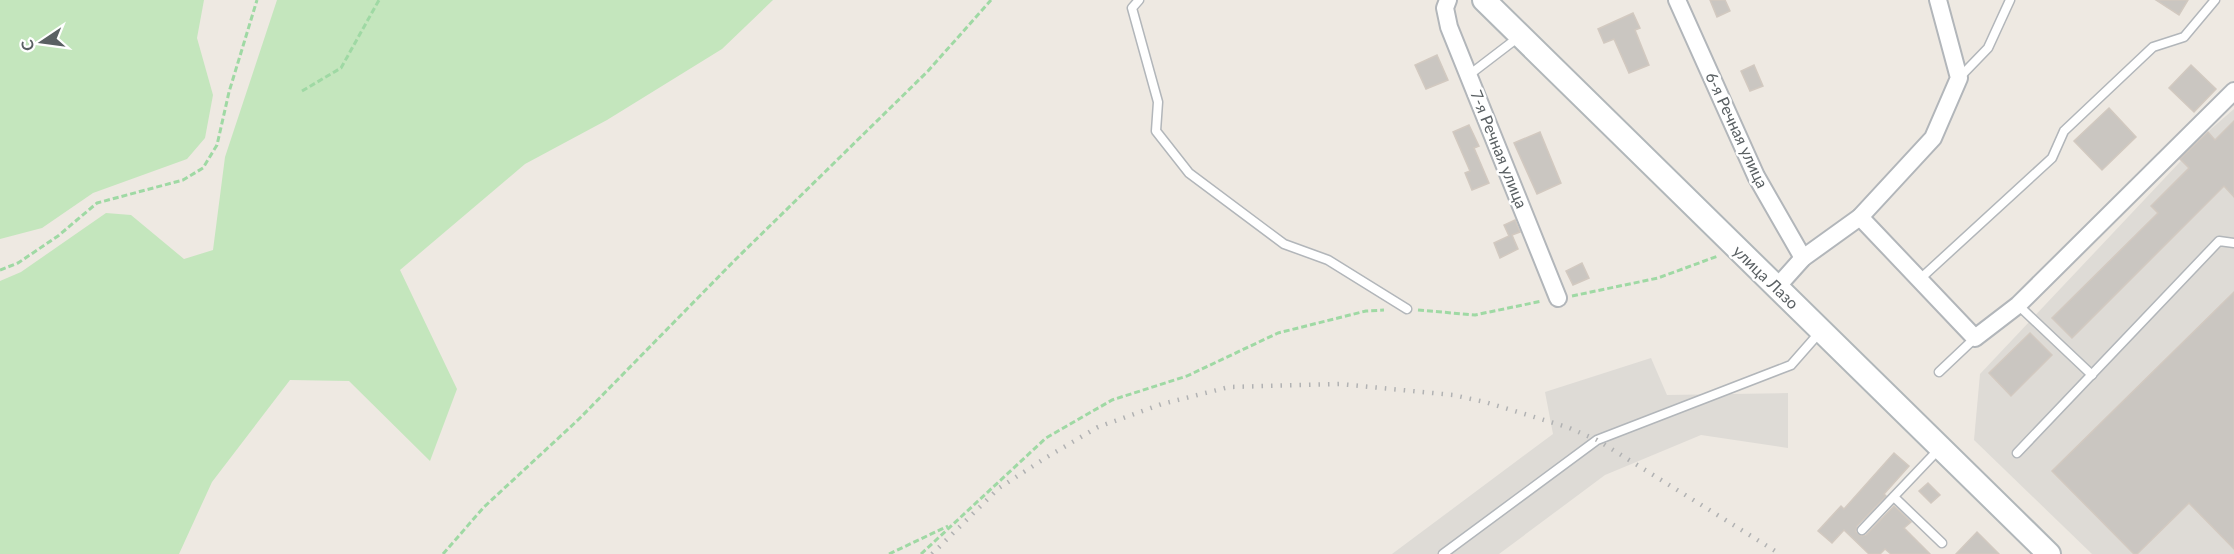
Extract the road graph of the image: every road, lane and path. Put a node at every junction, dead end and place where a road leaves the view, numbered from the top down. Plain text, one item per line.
1 (257, 0) edge
2 (379, 0) edge
3 (991, 0) edge
4 (1139, 0) edge
5 (1448, 0) edge
6 (1484, 0) edge
7 (1677, 0) edge
8 (2010, 0) edge
9 (2215, 0) edge
10 (1941, 2) edge
11 (1521, 36) junction
12 (1469, 75) junction
13 (1959, 78) junction
14 (302, 91) dead end
15 (2234, 91) edge
16 (1860, 217) junction
17 (2234, 243) edge
18 (1714, 258) dead end
19 (1803, 258) junction
20 (0, 270) edge
21 (1920, 279) junction
22 (1777, 287) junction
23 (1558, 298) junction
24 (2018, 306) junction
25 (1407, 309) junction
26 (1821, 331) junction
27 (1975, 338) junction
28 (1939, 372) dead end
29 (2092, 375) junction
30 (1940, 448) junction
31 (2017, 453) dead end
32 (1894, 497) junction
33 (952, 524) junction
34 (1862, 530) dead end
35 (1942, 543) dead end
36 (442, 554) edge
37 (889, 554) edge
38 (921, 554) edge
39 (1443, 554) edge
40 (2049, 554) edge

1 - 20 path
2 - 14 path
3 - 36 path
4 - 25 lane
5 - 12 street, 7-я Речная улица
6 - 11 main road, улица Лазо
7 - 19 street, 6-я Речная улица
8 - 13 lane
9 - 21 lane
10 - 13 street
11 - 12 lane
11 - 22 main road, улица Лазо
12 - 23 street, 7-я Речная улица
13 - 16 street
15 - 24 street
16 - 19 street
16 - 21 street
17 - 29 lane
18 - 23 path
19 - 22 street
21 - 27 street
22 - 26 main road, улица Лазо
23 - 25 path
24 - 27 street
24 - 29 lane
25 - 33 path
26 - 30 main road, улица Лазо
26 - 39 lane
27 - 28 lane
29 - 31 lane
30 - 32 lane
30 - 40 main road, улица Лазо
32 - 34 lane
32 - 35 lane
33 - 37 path
33 - 38 path

